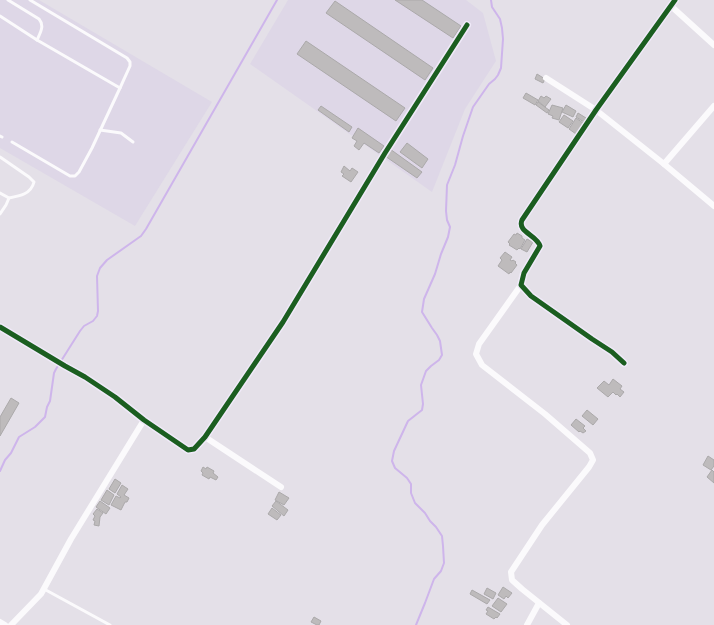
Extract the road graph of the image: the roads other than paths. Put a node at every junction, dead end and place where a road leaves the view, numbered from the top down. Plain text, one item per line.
1 (8, 0) edge
2 (30, 0) edge
3 (673, 3) edge
4 (0, 16) edge
5 (467, 26) dead end
6 (37, 40) junction
7 (714, 45) edge
8 (546, 78) dead end
9 (120, 88) junction
10 (714, 106) edge
11 (596, 110) junction
12 (100, 130) junction
13 (12, 142) dead end
14 (133, 142) dead end
15 (0, 157) edge
16 (664, 164) junction
17 (0, 193) edge
18 (9, 198) junction
19 (714, 206) edge
20 (0, 214) edge
21 (520, 285) junction
22 (0, 327) edge
23 (624, 363) dead end
24 (144, 420) junction
25 (205, 437) junction
26 (281, 487) dead end
27 (44, 589) junction
28 (539, 603) junction
29 (0, 622) edge
30 (5, 625) edge
31 (11, 625) edge
32 (110, 625) edge
33 (527, 625) edge
34 (567, 625) edge

1 - 6 lane
2 - 9 lane
3 - 7 street
3 - 11 street
4 - 6 lane
5 - 25 street
6 - 9 lane
8 - 11 street
9 - 12 lane
10 - 16 street
11 - 16 street
11 - 21 street
12 - 13 lane
12 - 14 lane
15 - 18 lane
16 - 19 street
17 - 18 lane
18 - 20 lane
21 - 23 street
21 - 28 street
22 - 24 street
24 - 25 street
24 - 27 street
25 - 26 street
27 - 31 street
27 - 32 lane
28 - 33 street
28 - 34 street
29 - 30 street

